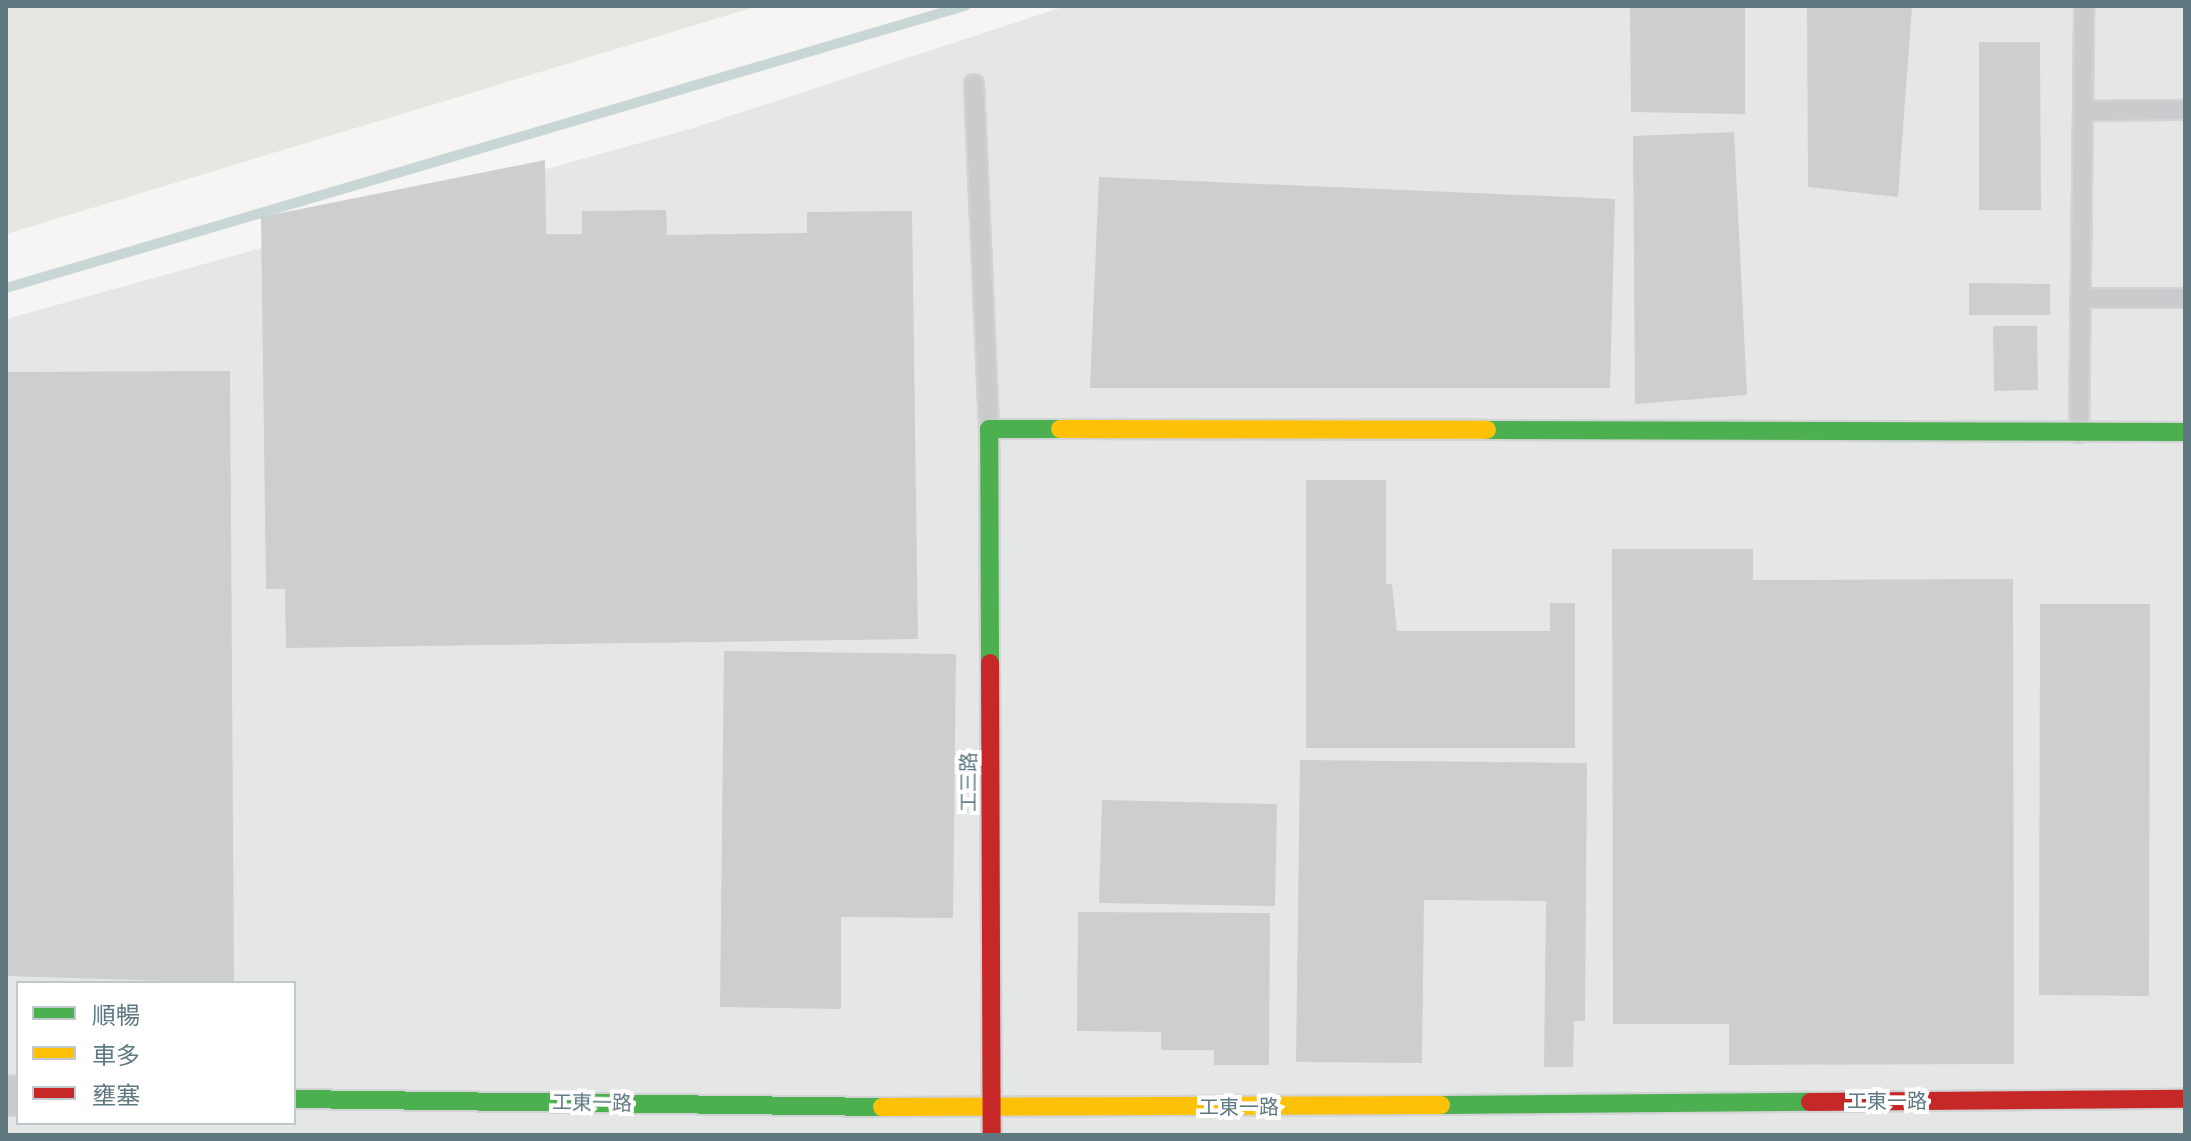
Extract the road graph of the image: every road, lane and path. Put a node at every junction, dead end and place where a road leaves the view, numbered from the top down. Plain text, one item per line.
1 (2084, 6) edge
2 (974, 84) dead end
3 (2185, 110) edge
4 (2084, 111) junction
5 (2084, 298) junction
6 (2185, 298) edge
7 (989, 429) junction
8 (2185, 432) edge
9 (2079, 433) junction
10 (296, 1099) edge
11 (2185, 1099) edge
12 (992, 1109) junction
13 (992, 1135) edge

1 - 4 lane
2 - 7 lane
3 - 4 lane
4 - 5 lane
5 - 6 lane
5 - 9 lane
7 - 9 street
7 - 12 street, 工三路
8 - 9 street
10 - 12 street, 工東一路
11 - 12 street, 工東一路
12 - 13 street, 工三路

